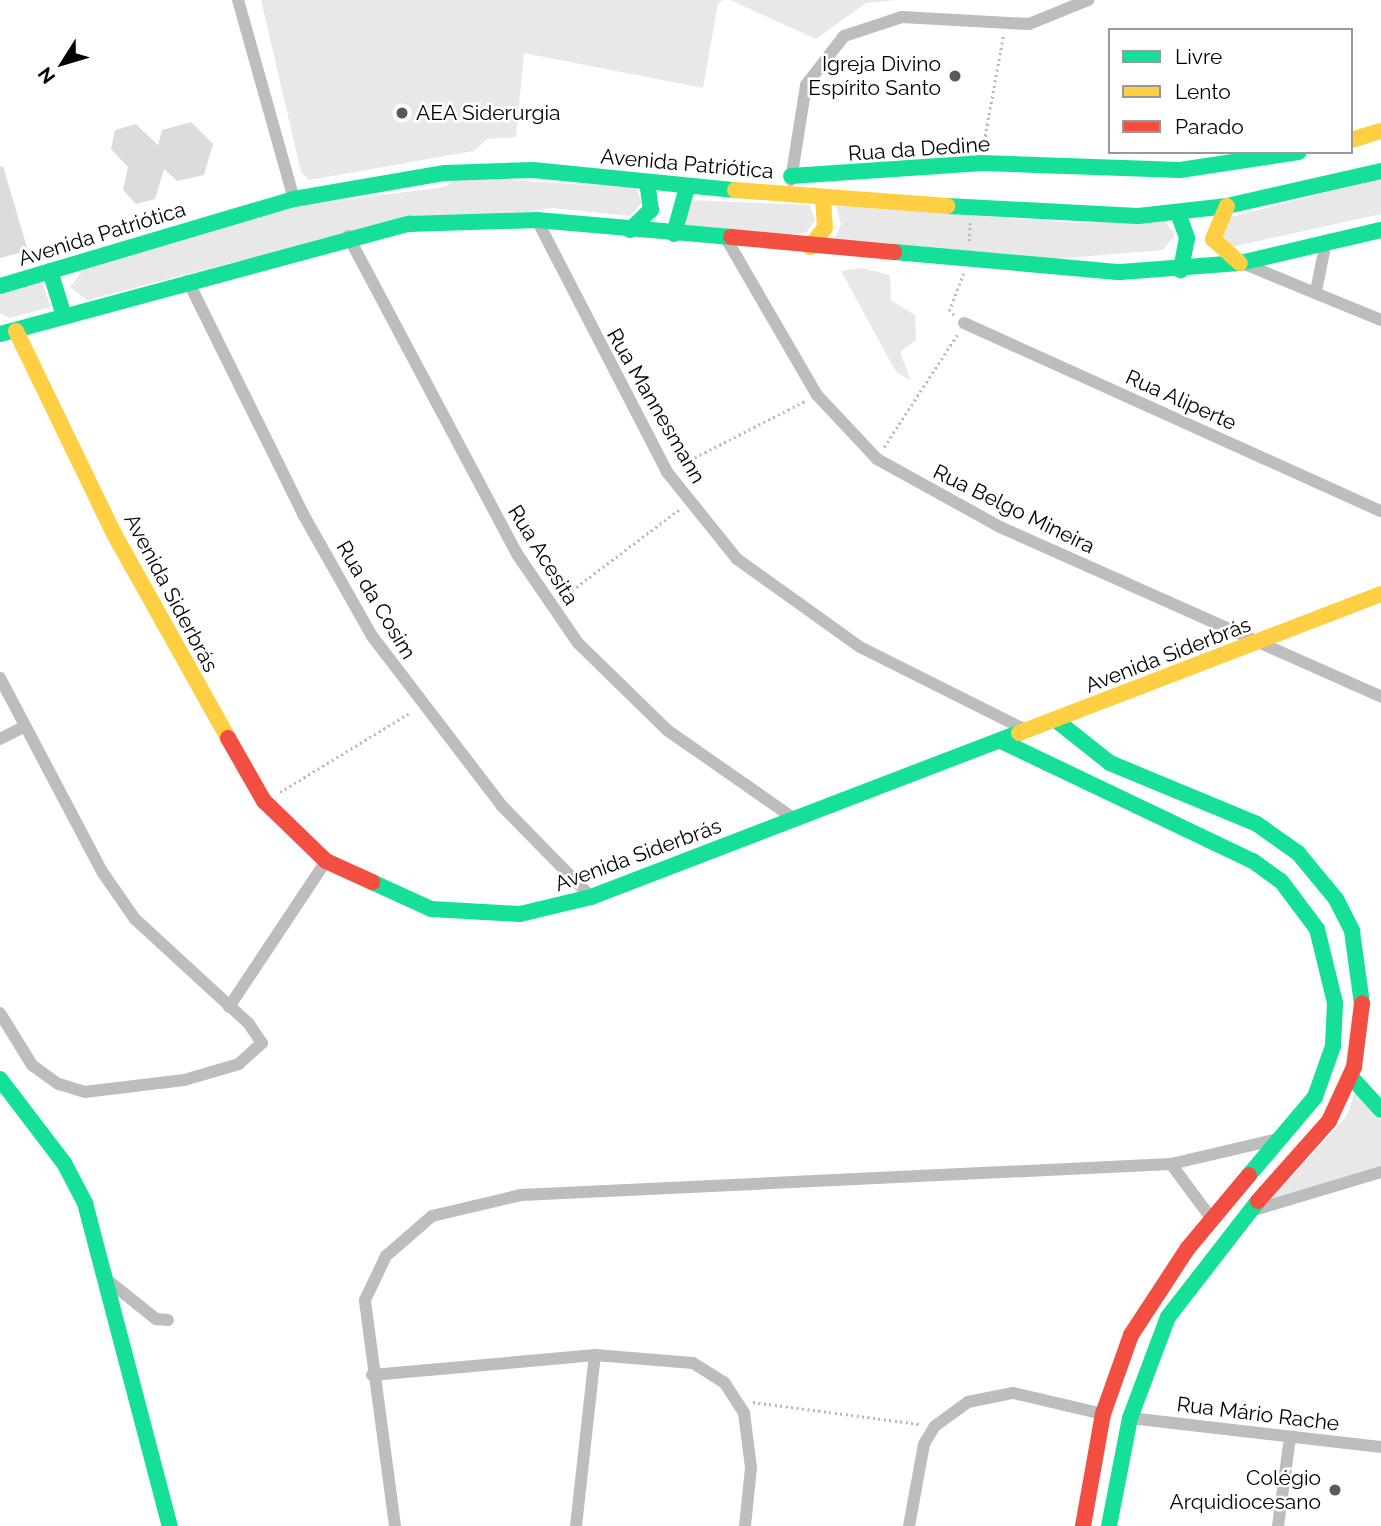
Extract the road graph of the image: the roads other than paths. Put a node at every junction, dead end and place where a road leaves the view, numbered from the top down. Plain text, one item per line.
1 (238, 0) edge
2 (1088, 0) edge
3 (1381, 131) edge
4 (1353, 138) edge
5 (1286, 154) edge
6 (1381, 172) edge
7 (791, 176) junction
8 (647, 182) junction
9 (687, 187) junction
10 (791, 195) junction
11 (293, 199) junction
12 (823, 199) junction
13 (1227, 206) junction
14 (1178, 213) junction
15 (537, 220) junction
16 (629, 230) junction
17 (1381, 230) edge
18 (674, 234) junction
19 (348, 236) junction
20 (727, 240) junction
21 (1326, 242) junction
22 (810, 247) junction
23 (1240, 263) junction
24 (1181, 270) junction
25 (50, 271) junction
26 (188, 281) junction
27 (0, 286) edge
28 (1316, 291) junction
29 (64, 316) junction
30 (1381, 320) edge
31 (964, 323) dead end
32 (6, 332) edge
33 (1381, 512) edge
34 (1381, 594) edge
35 (1258, 643) junction
36 (0, 678) edge
37 (1381, 697) edge
38 (1057, 721) junction
39 (24, 727) junction
40 (1028, 732) junction
41 (0, 738) edge
42 (1001, 741) junction
43 (796, 820) junction
44 (326, 862) junction
45 (591, 897) junction
46 (229, 1007) junction
47 (0, 1013) edge
48 (1333, 1046) junction
49 (1358, 1053) junction
50 (1352, 1077) junction
51 (0, 1079) edge
52 (1381, 1110) edge
53 (1282, 1139) junction
54 (1171, 1164) junction
55 (1381, 1172) edge
56 (1250, 1211) junction
57 (1211, 1218) junction
58 (1165, 1281) junction
59 (111, 1283) junction
60 (1182, 1293) junction
61 (1146, 1306) junction
62 (1168, 1317) junction
63 (168, 1320) dead end
64 (595, 1355) junction
65 (372, 1375) junction
66 (1103, 1414) junction
67 (1130, 1418) junction
68 (1290, 1437) junction
69 (1381, 1447) edge
70 (1086, 1500) junction
71 (1112, 1504) junction
72 (170, 1526) edge
73 (395, 1526) edge
74 (576, 1526) edge
75 (745, 1526) edge
76 (909, 1526) edge
77 (1083, 1526) edge
78 (1109, 1526) edge
79 (1278, 1526) edge

1 - 11 street
2 - 7 street
3 - 4 street
5 - 7 street, Rua da Dedine
6 - 13 street, Avenida Patriótica
7 - 10 street
8 - 9 street, Avenida Patriótica
8 - 11 street, Avenida Patriótica
8 - 16 street
9 - 10 street, Avenida Patriótica
9 - 18 street
10 - 12 street, Avenida Patriótica
11 - 25 street, Avenida Patriótica
12 - 14 street, Avenida Patriótica
12 - 22 street
13 - 14 street, Avenida Patriótica
13 - 23 street
14 - 24 street
15 - 16 street
15 - 19 street
15 - 40 street, Rua Mannesmann
16 - 18 street
17 - 21 street
18 - 20 street
19 - 26 street
19 - 43 street, Rua Acesita
20 - 22 street
20 - 35 street, Rua Belgo Mineira
21 - 23 street
21 - 28 street
22 - 24 street
23 - 24 street
23 - 28 street
25 - 27 street, Avenida Patriótica
25 - 29 street
26 - 29 street
26 - 45 street, Rua da Cosim
28 - 30 street
29 - 32 street
31 - 33 street, Rua Aliperte
32 - 44 street, Avenida Siderbrás
34 - 35 street, Avenida Siderbrás
35 - 37 street, Rua Belgo Mineira
35 - 38 street, Avenida Siderbrás
36 - 39 street
38 - 40 street, Avenida Siderbrás
38 - 49 street
39 - 41 street
39 - 46 street
40 - 42 street, Avenida Siderbrás
42 - 43 street, Avenida Siderbrás
42 - 48 street
43 - 45 street, Avenida Siderbrás
44 - 45 street, Avenida Siderbrás
44 - 46 street
46 - 47 street
48 - 49 street
48 - 53 street
49 - 50 street
50 - 52 street
50 - 56 street
51 - 59 street
53 - 54 street
53 - 57 street
54 - 57 street
54 - 65 street
55 - 56 street
56 - 60 street
57 - 58 street
58 - 60 street
58 - 61 street
59 - 63 street
59 - 72 street
60 - 62 street
61 - 62 street
61 - 66 street
62 - 67 street
64 - 65 street
64 - 74 street
64 - 75 street
65 - 73 street
66 - 70 street
66 - 76 street
67 - 68 street, Rua Mário Rache
67 - 71 street
68 - 69 street, Rua Mário Rache
68 - 79 street
70 - 71 street
70 - 77 street
71 - 78 street

